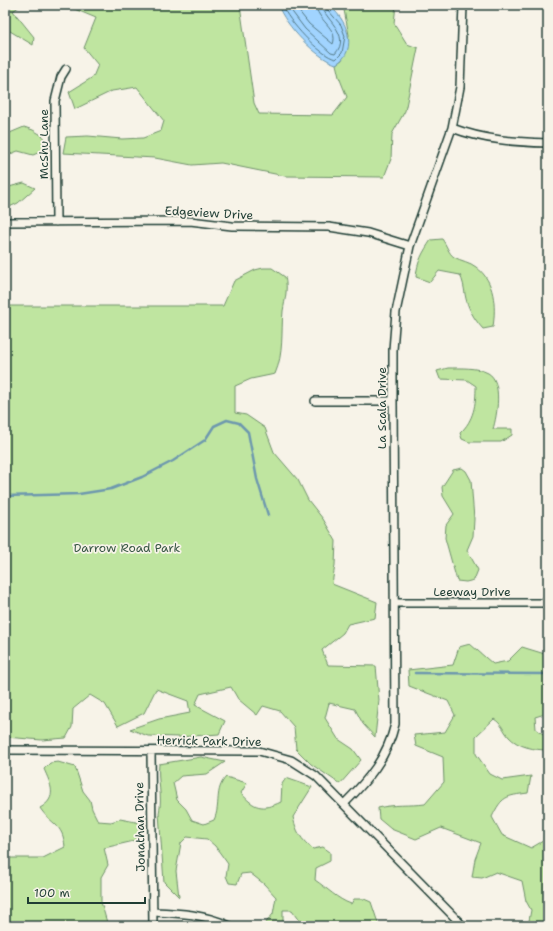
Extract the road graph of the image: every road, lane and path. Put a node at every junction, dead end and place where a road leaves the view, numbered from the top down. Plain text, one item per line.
1 (463, 5) edge
2 (66, 69) dead end
3 (452, 128) junction
4 (548, 143) edge
5 (5, 222) edge
6 (56, 222) junction
7 (410, 246) junction
8 (315, 401) dead end
9 (393, 401) junction
10 (396, 603) junction
11 (548, 603) edge
12 (5, 750) edge
13 (151, 751) junction
14 (344, 804) junction
15 (153, 912) junction
16 (153, 926) edge
17 (230, 926) edge
18 (464, 926) edge

1 - 3 street, La Scala Drive
2 - 6 street, McShu Lane
3 - 4 street
3 - 7 street, La Scala Drive
5 - 6 street, Edgeview Drive
6 - 7 street, Edgeview Drive
7 - 9 street, La Scala Drive
8 - 9 street
9 - 10 street, La Scala Drive
10 - 11 street, Leeway Drive
10 - 14 street, La Scala Drive
12 - 13 street, Herrick Park Drive
13 - 14 street, Herrick Park Drive
13 - 15 street, Jonathan Drive
14 - 18 street, Herrick Park Drive
15 - 16 street, Jonathan Drive
15 - 17 street

